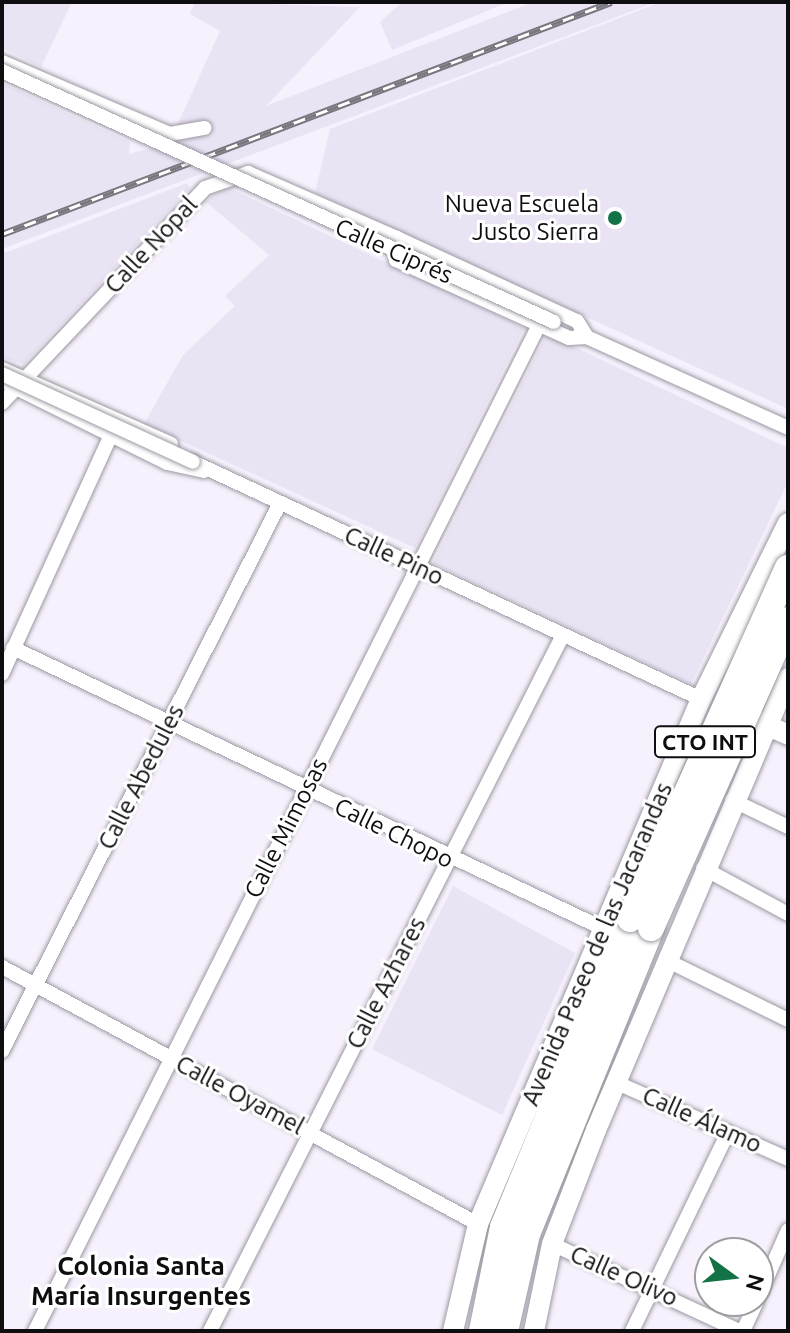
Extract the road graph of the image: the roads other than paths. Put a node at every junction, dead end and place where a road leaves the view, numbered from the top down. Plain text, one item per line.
1 (2, 62) edge
2 (2, 71) edge
3 (204, 128) dead end
4 (397, 238) junction
5 (547, 323) junction
6 (587, 337) junction
7 (2, 371) edge
8 (28, 375) junction
9 (13, 391) junction
10 (2, 403) edge
11 (788, 428) edge
12 (110, 437) junction
13 (209, 471) junction
14 (280, 503) junction
15 (787, 529) edge
16 (417, 567) junction
17 (788, 568) edge
18 (743, 614) junction
19 (788, 620) edge
20 (563, 635) junction
21 (788, 647) edge
22 (13, 648) junction
23 (2, 674) edge
24 (788, 678) edge
25 (701, 699) junction
26 (169, 722) junction
27 (765, 725) junction
28 (788, 735) edge
29 (305, 790) junction
30 (732, 800) junction
31 (788, 827) edge
32 (638, 847) junction
33 (448, 859) junction
34 (703, 868) junction
35 (788, 914) edge
36 (640, 924) junction
37 (604, 929) junction
38 (666, 960) junction
39 (2, 967) edge
40 (35, 984) junction
41 (788, 1020) edge
42 (2, 1051) edge
43 (171, 1058) junction
44 (615, 1082) junction
45 (311, 1132) junction
46 (728, 1132) junction
47 (788, 1159) edge
48 (478, 1224) junction
49 (788, 1230) edge
50 (552, 1244) junction
51 (774, 1262) edge
52 (652, 1286) junction
53 (456, 1307) junction
54 (35, 1331) edge
55 (210, 1331) edge
56 (444, 1331) edge
57 (453, 1331) edge
58 (482, 1331) edge
59 (505, 1331) edge
60 (534, 1331) edge
61 (632, 1331) edge
62 (741, 1331) edge

1 - 3 street
2 - 5 street, Calle Ciprés, bridge
4 - 5 street
4 - 6 street, Calle Nopal
4 - 8 street, Calle Nopal
5 - 6 street, Calle Ciprés
5 - 16 street, Calle Mimosas
6 - 11 street, Calle Ciprés
7 - 8 street
7 - 9 street
7 - 13 street, Calle Pino, bridge
8 - 9 street, Calle Nopal
8 - 13 street
9 - 10 street, Calle Nopal
9 - 12 street
12 - 13 street
12 - 22 street
13 - 14 street, Calle Pino
14 - 16 street, Calle Pino
14 - 26 street, Calle Abedules
15 - 18 main road, Avenida Paseo de las Jacarandas / CTO INT
16 - 20 street, Calle Pino
16 - 29 street, Calle Mimosas
17 - 36 highway, CTO INT, bridge
18 - 21 main road
18 - 25 main road, Avenida Paseo de las Jacarandas / CTO INT
19 - 36 highway, CTO INT, bridge
20 - 25 street, Calle Pino
20 - 33 street, Calle Azhares
22 - 23 street
22 - 26 street, Calle Chopo
24 - 27 main road, CTO INT
25 - 27 main road, Calle Pino
25 - 32 main road, Avenida Paseo de las Jacarandas / CTO INT
26 - 29 street, Calle Chopo
26 - 40 street, Calle Abedules
27 - 28 main road, Calle Pino
27 - 30 main road, CTO INT
29 - 33 street, Calle Chopo
29 - 43 street, Calle Mimosas
30 - 31 street
30 - 34 main road, CTO INT
32 - 34 main road
32 - 37 main road, Avenida Paseo de las Jacarandas / CTO INT
33 - 37 street, Calle Chopo
33 - 45 street, Calle Azhares
34 - 35 street
34 - 38 main road, CTO INT
36 - 58 highway, CTO INT
36 - 59 highway, CTO INT
37 - 48 main road, Avenida Paseo de las Jacarandas / CTO INT
38 - 41 street
38 - 44 main road, CTO INT
39 - 40 street, Calle Oyamel
40 - 42 street, Calle Abedules
40 - 43 street, Calle Oyamel
43 - 45 street, Calle Oyamel
43 - 54 street, Calle Mimosas
44 - 46 street, Calle Álamo
44 - 50 main road, CTO INT
45 - 48 street, Calle Oyamel
45 - 55 street, Calle Azhares
46 - 47 street, Calle Álamo
46 - 52 street
48 - 53 main road, Avenida Paseo de las Jacarandas / CTO INT
49 - 51 street
50 - 52 street, Calle Olivo
50 - 60 main road, CTO INT
52 - 61 street
52 - 62 street, Calle Olivo
53 - 56 street
53 - 57 main road, Avenida Paseo de las Jacarandas / CTO INT

